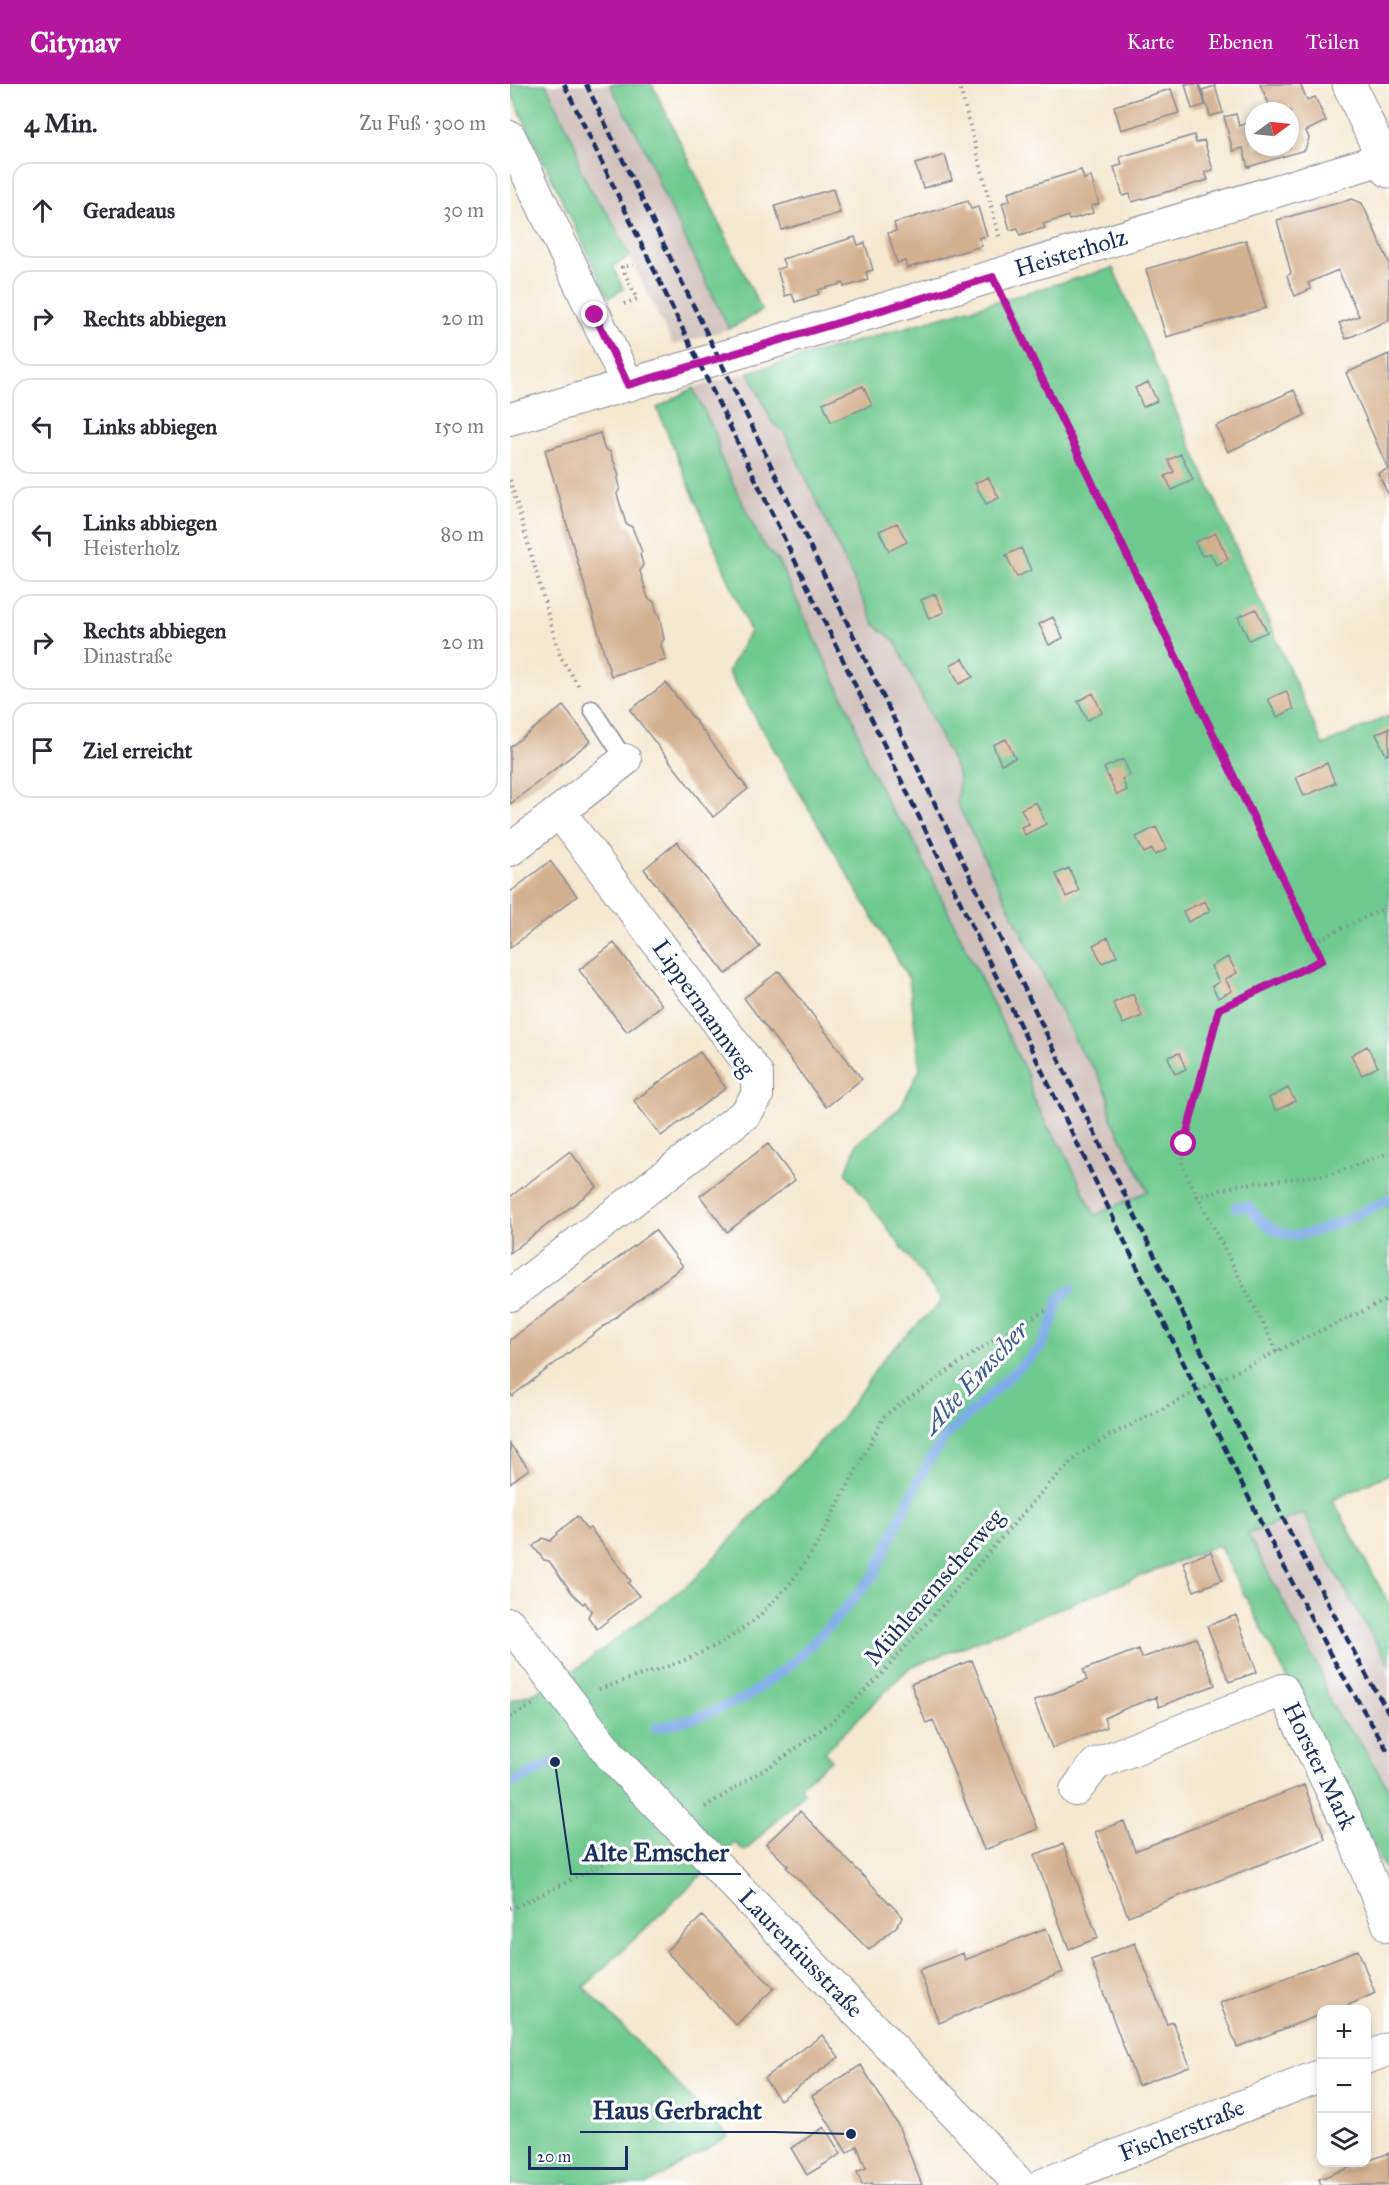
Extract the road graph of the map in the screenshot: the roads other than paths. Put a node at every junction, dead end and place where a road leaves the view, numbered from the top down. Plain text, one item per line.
1 (1349, 84) edge
2 (510, 137) edge
3 (1387, 162) edge
4 (628, 385) junction
5 (510, 419) edge
6 (592, 709) road end
7 (625, 760) joint
8 (560, 813) junction
9 (510, 850) edge
10 (510, 1295) edge
11 (510, 1624) edge
12 (1076, 1790) dead end
13 (1389, 1926) edge
14 (1389, 2049) edge
15 (1371, 2056) edge
16 (1317, 2077) edge
17 (1020, 2185) edge
18 (1042, 2185) edge

1 - 3 street
2 - 4 street
3 - 4 street, Heisterholz
4 - 5 street, Heisterholz
6 - 7 lane
7 - 8 street
8 - 9 street
8 - 10 street, Lippermannweg
11 - 17 street, Laurentiusstraße
12 - 13 street, Horster Mark
14 - 15 street
16 - 18 street, Fischerstraße

